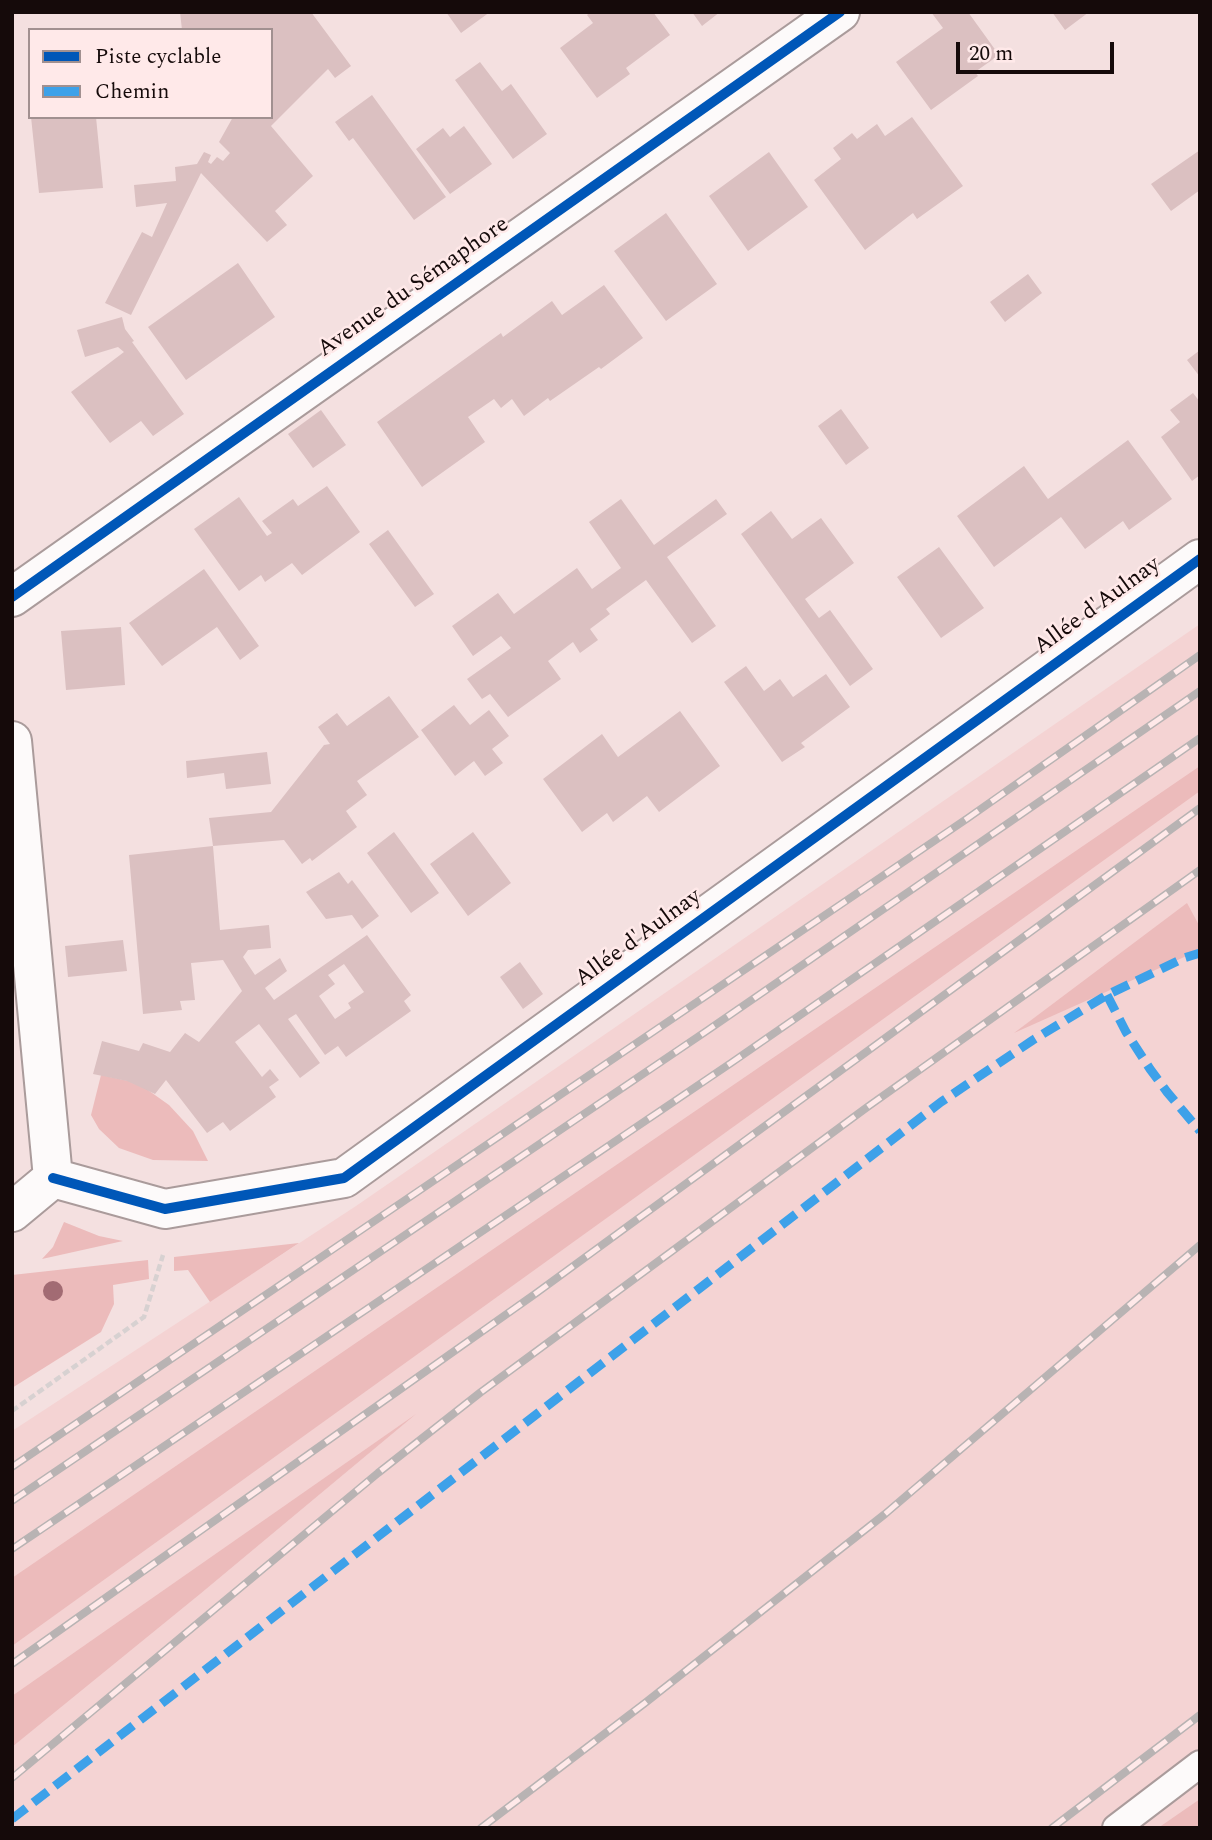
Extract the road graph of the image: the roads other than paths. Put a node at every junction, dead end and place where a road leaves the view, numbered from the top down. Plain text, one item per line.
1 (839, 12) edge
2 (1200, 559) edge
3 (12, 597) edge
4 (12, 741) edge
5 (53, 1178) junction
6 (12, 1212) edge
7 (1200, 1764) edge
8 (1116, 1828) edge

1 - 3 street, Avenue du Sémaphore
2 - 5 street, Allée d'Aulnay
4 - 5 street
5 - 6 street
7 - 8 lane

